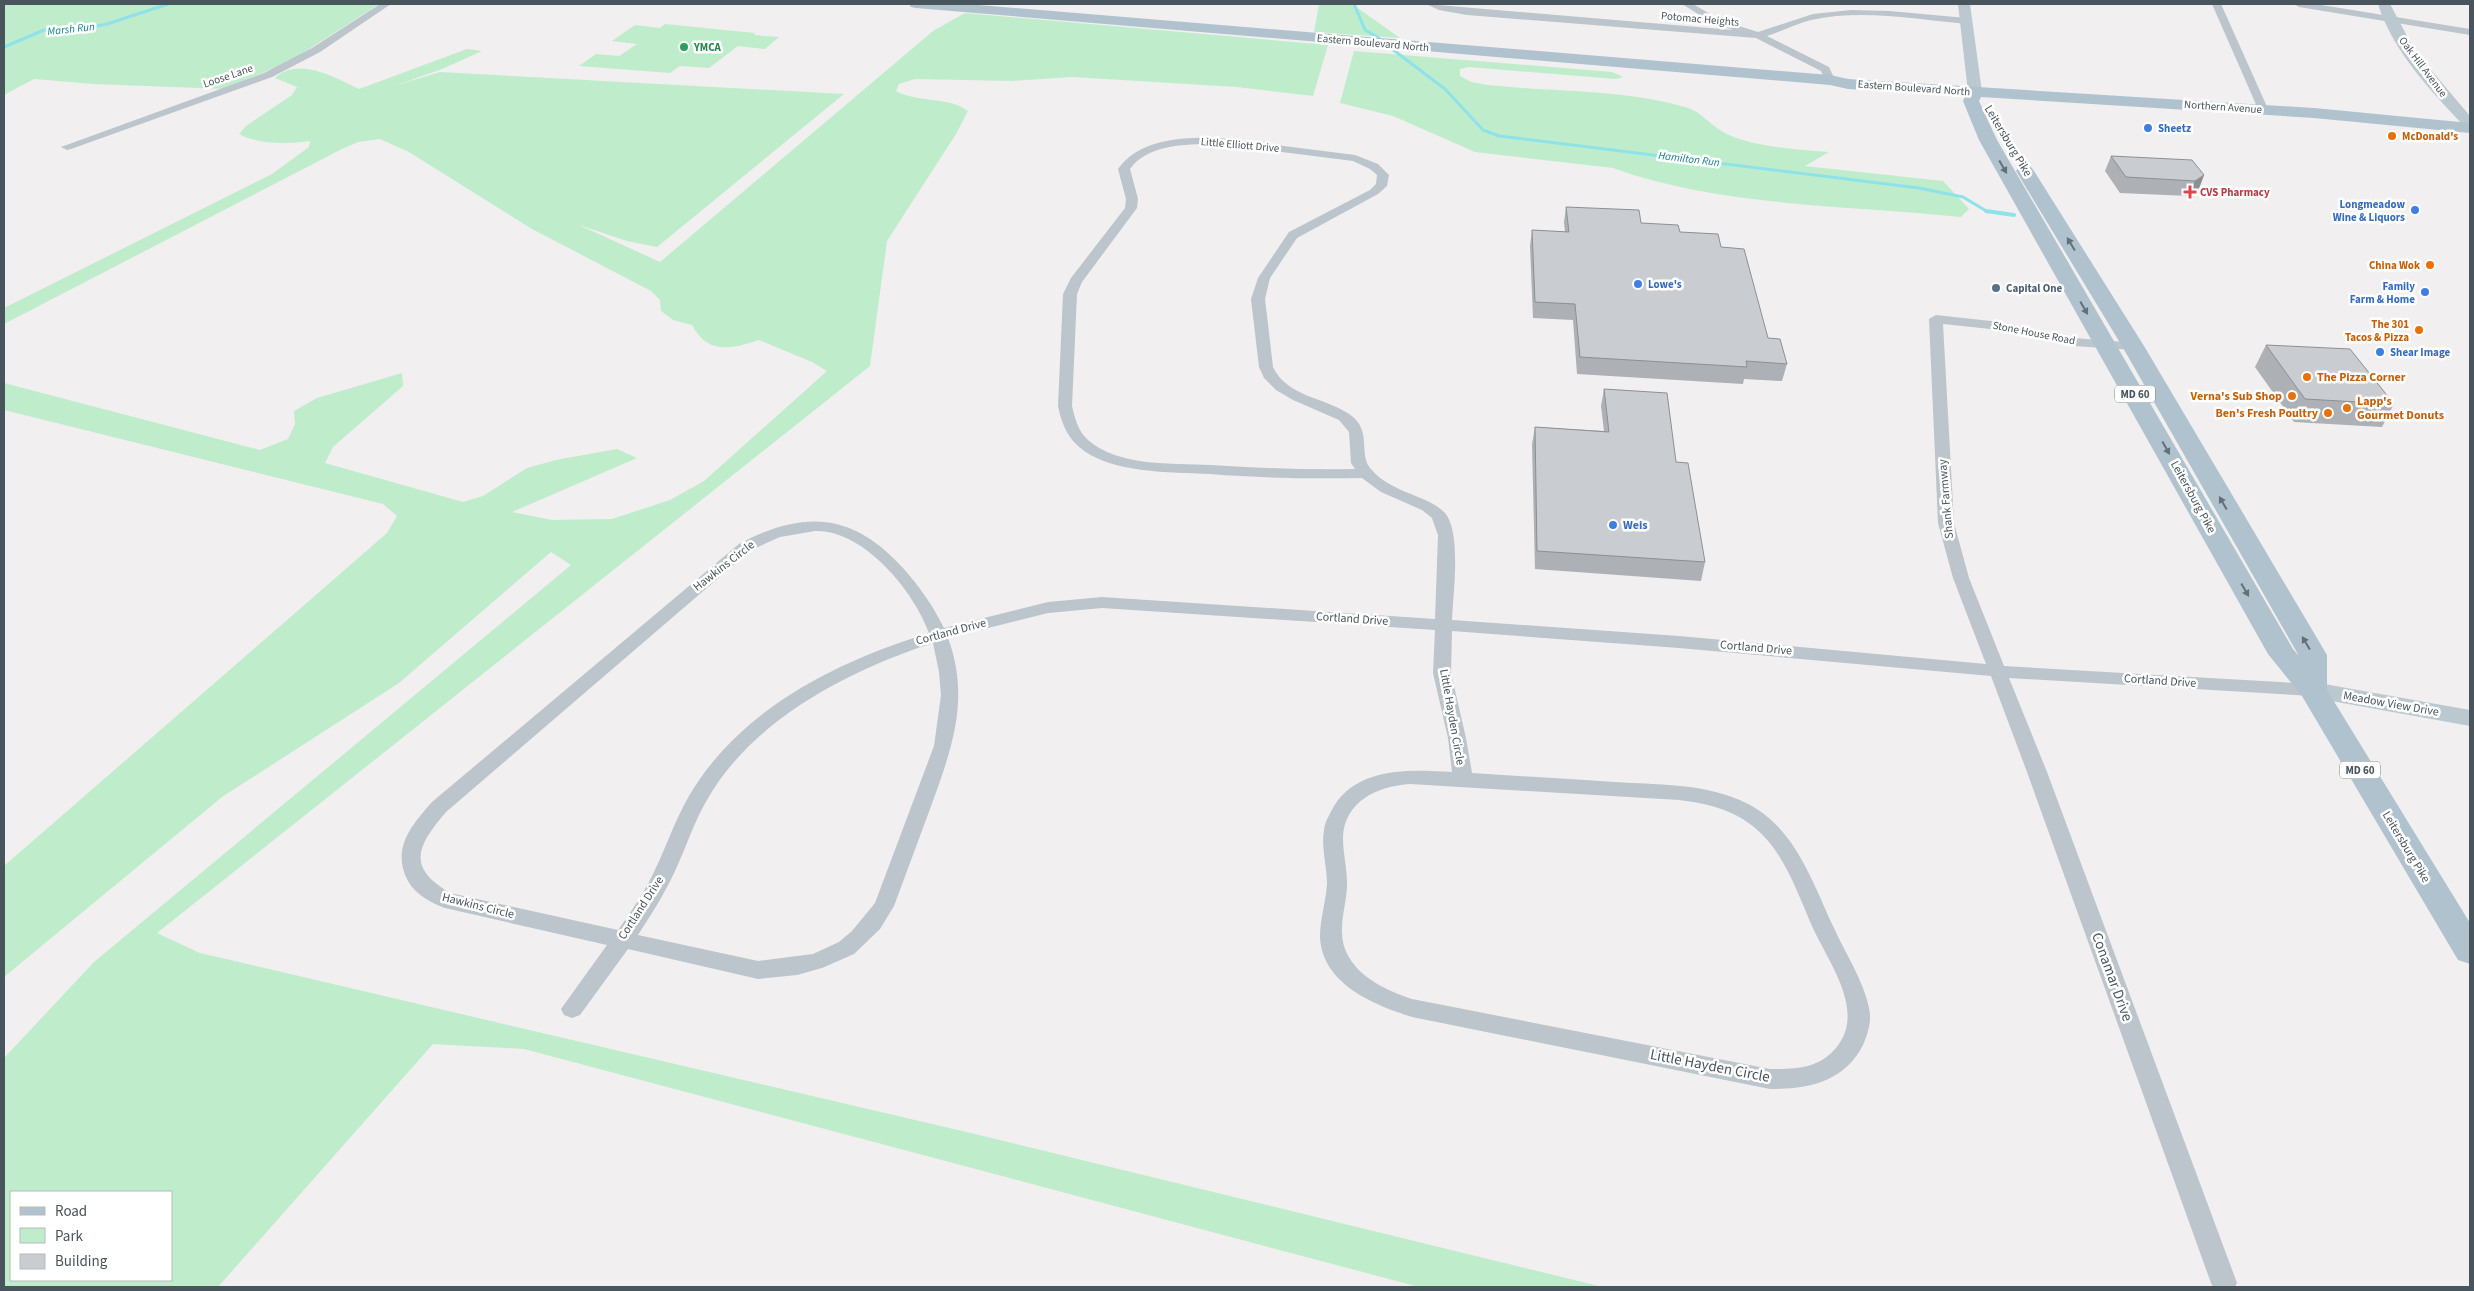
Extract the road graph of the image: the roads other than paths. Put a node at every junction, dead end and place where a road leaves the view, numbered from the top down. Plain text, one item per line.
1 (386, 4) edge
2 (916, 4) edge
3 (1431, 4) edge
4 (1687, 4) edge
5 (1964, 4) edge
6 (2216, 4) edge
7 (2299, 4) edge
8 (2384, 4) edge
9 (2389, 18) junction
10 (1966, 21) junction
11 (2470, 32) edge
12 (1758, 35) junction
13 (1819, 66) junction
14 (1830, 80) junction
15 (1877, 83) junction
16 (1975, 92) junction
17 (2453, 106) junction
18 (2263, 109) junction
19 (2470, 114) edge
20 (2470, 124) edge
21 (2470, 128) edge
22 (1988, 140) junction
23 (67, 147) dead end
24 (1936, 318) joint
25 (2105, 344) junction
26 (2133, 346) junction
27 (1366, 473) junction
28 (1442, 626) junction
29 (939, 633) junction
30 (1997, 671) junction
31 (2312, 690) junction
32 (2470, 718) edge
33 (1463, 779) junction
34 (621, 940) junction
35 (2470, 952) edge
36 (572, 1009) dead end
37 (2224, 1283) dead end

1 - 23 street, Loose Lane
2 - 14 main road, Eastern Boulevard North
3 - 12 street, Potomac Heights
4 - 12 street
5 - 10 street
6 - 18 street
7 - 9 street
8 - 9 street, Oak Hill Avenue
9 - 11 street
9 - 17 street, Oak Hill Avenue
10 - 12 street
10 - 16 street
12 - 13 street
13 - 14 street
13 - 15 main road
14 - 15 main road, Eastern Boulevard North
15 - 16 main road, Eastern Boulevard North
15 - 22 main road
16 - 18 main road, Northern Avenue
16 - 22 main road, Leitersburg Pike / MD 60
26 -> 16 main road, Leitersburg Pike / MD 60
17 - 19 main road
17 - 20 street, Oak Hill Avenue
18 - 21 main road, Northern Avenue
22 -> 25 main road, Leitersburg Pike / MD 60
24 - 25 street, Stone House Road
24 - 30 street, Shank Farmway
25 - 26 street, Stone House Road
25 -> 31 main road, Leitersburg Pike / MD 60
31 -> 26 main road, Leitersburg Pike / MD 60
27 - 27 street, Little Elliott Drive
27 - 28 street
28 - 29 street, Cortland Drive
28 - 30 street, Cortland Drive
28 - 33 street, Little Hayden Circle
29 - 34 street, Cortland Drive
29 - 34 street, Hawkins Circle
29 - 34 street, Hawkins Circle
30 - 31 street, Cortland Drive
30 - 37 street, Conamar Drive
31 - 32 street, Meadow View Drive
31 - 35 main road, Leitersburg Pike / MD 60
33 - 33 street, Little Hayden Circle
34 - 36 street, Cortland Drive

